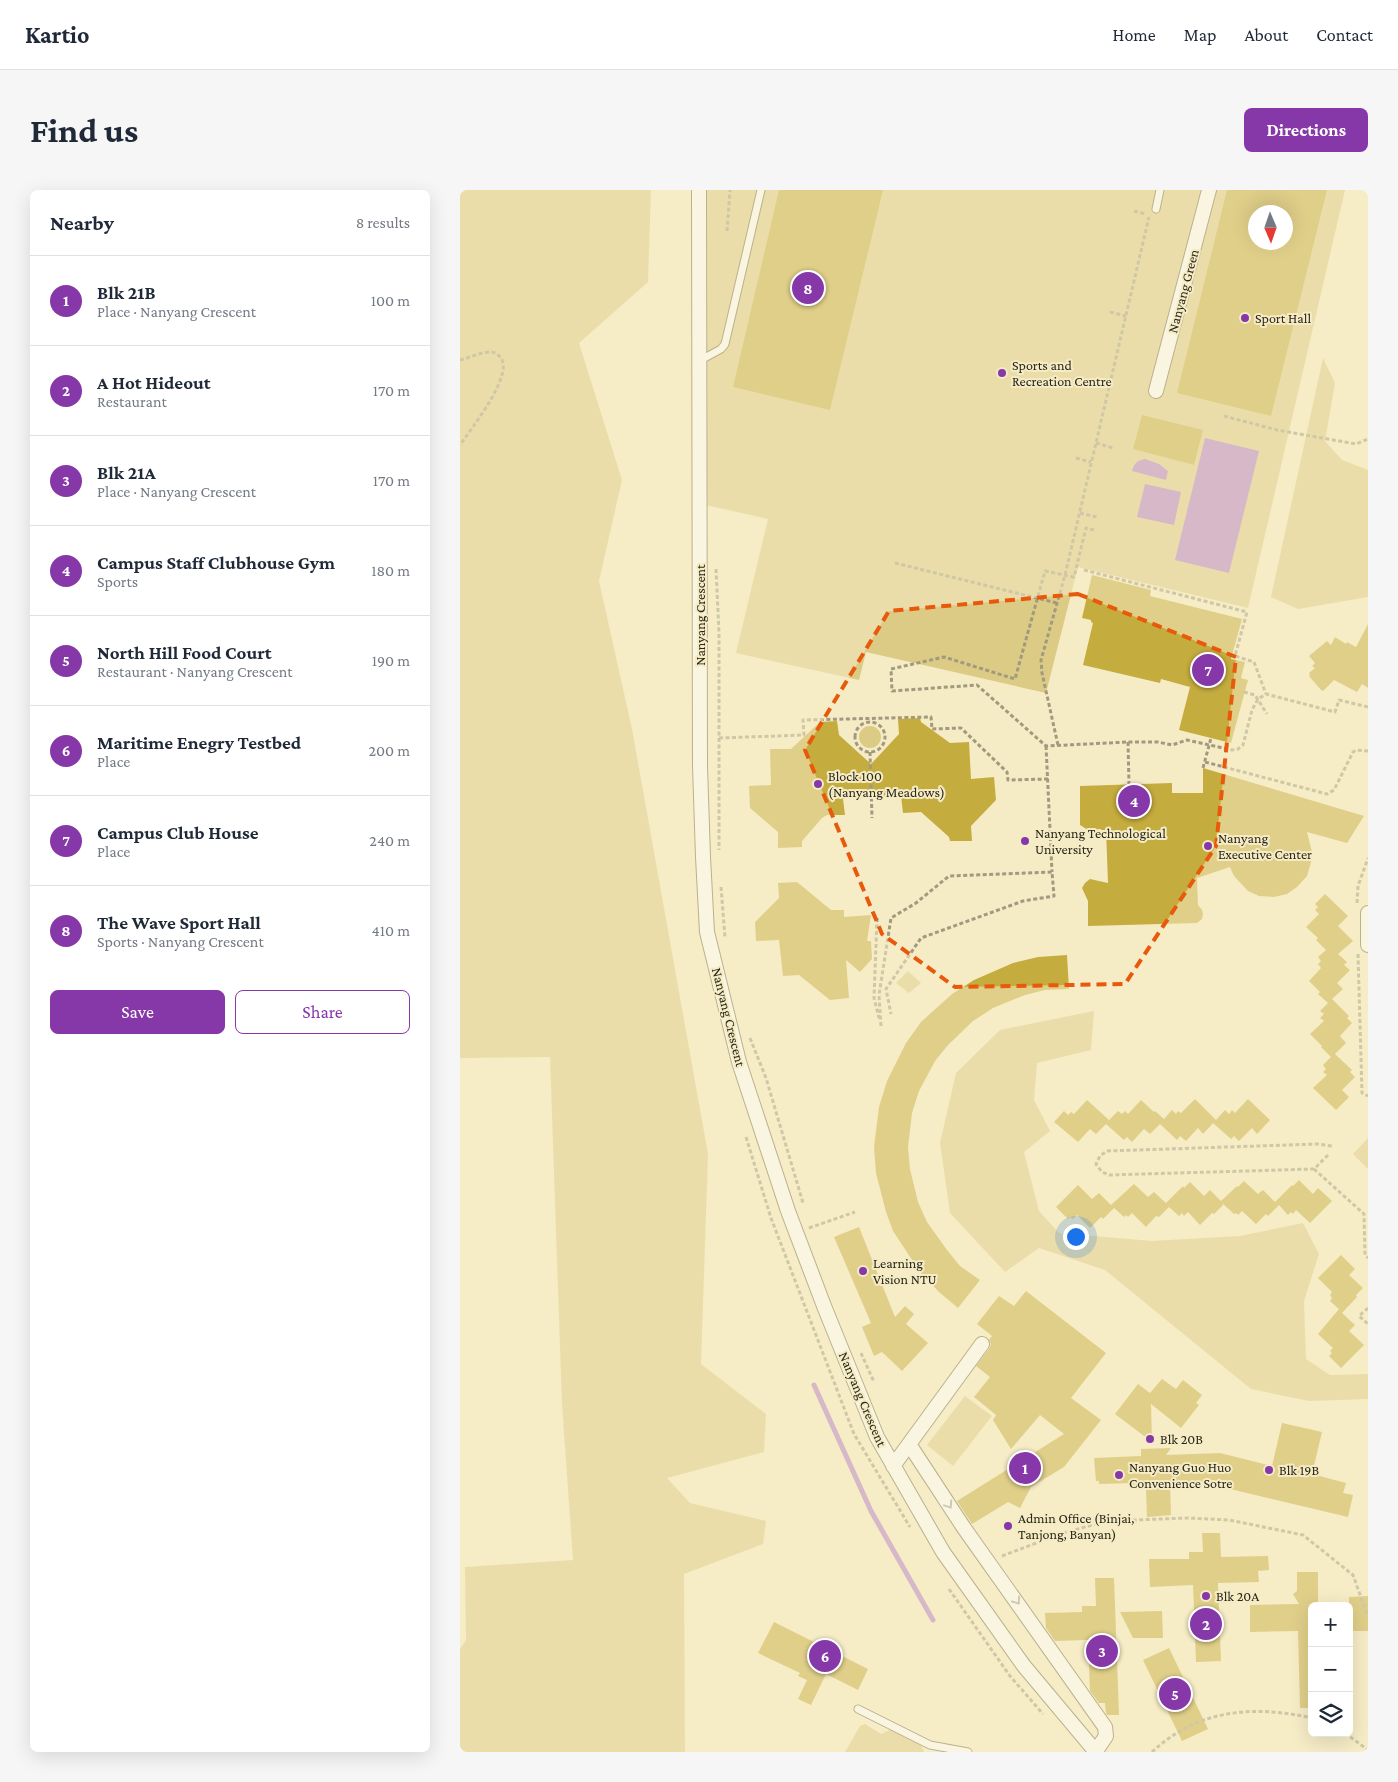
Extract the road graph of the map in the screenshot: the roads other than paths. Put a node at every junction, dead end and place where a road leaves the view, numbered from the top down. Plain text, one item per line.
1 (699, 190) edge
2 (761, 190) edge
3 (1160, 190) edge
4 (1209, 190) edge
5 (1156, 209) dead end
6 (699, 361) junction
7 (1156, 392) dead end
8 (1363, 912) edge
9 (1363, 947) edge
10 (982, 1344) dead end
11 (909, 1444) junction
12 (893, 1466) junction
13 (858, 1709) dead end
14 (968, 1752) edge
15 (1096, 1752) edge

1 - 6 street, Nanyang Crescent
2 - 6 lane
3 - 5 lane
4 - 7 street, Nanyang Green
6 - 12 street, Nanyang Crescent
8 - 9 street
10 - 11 street
11 - 12 street
11 -> 15 street
12 - 15 street, Nanyang Crescent
13 - 14 lane

